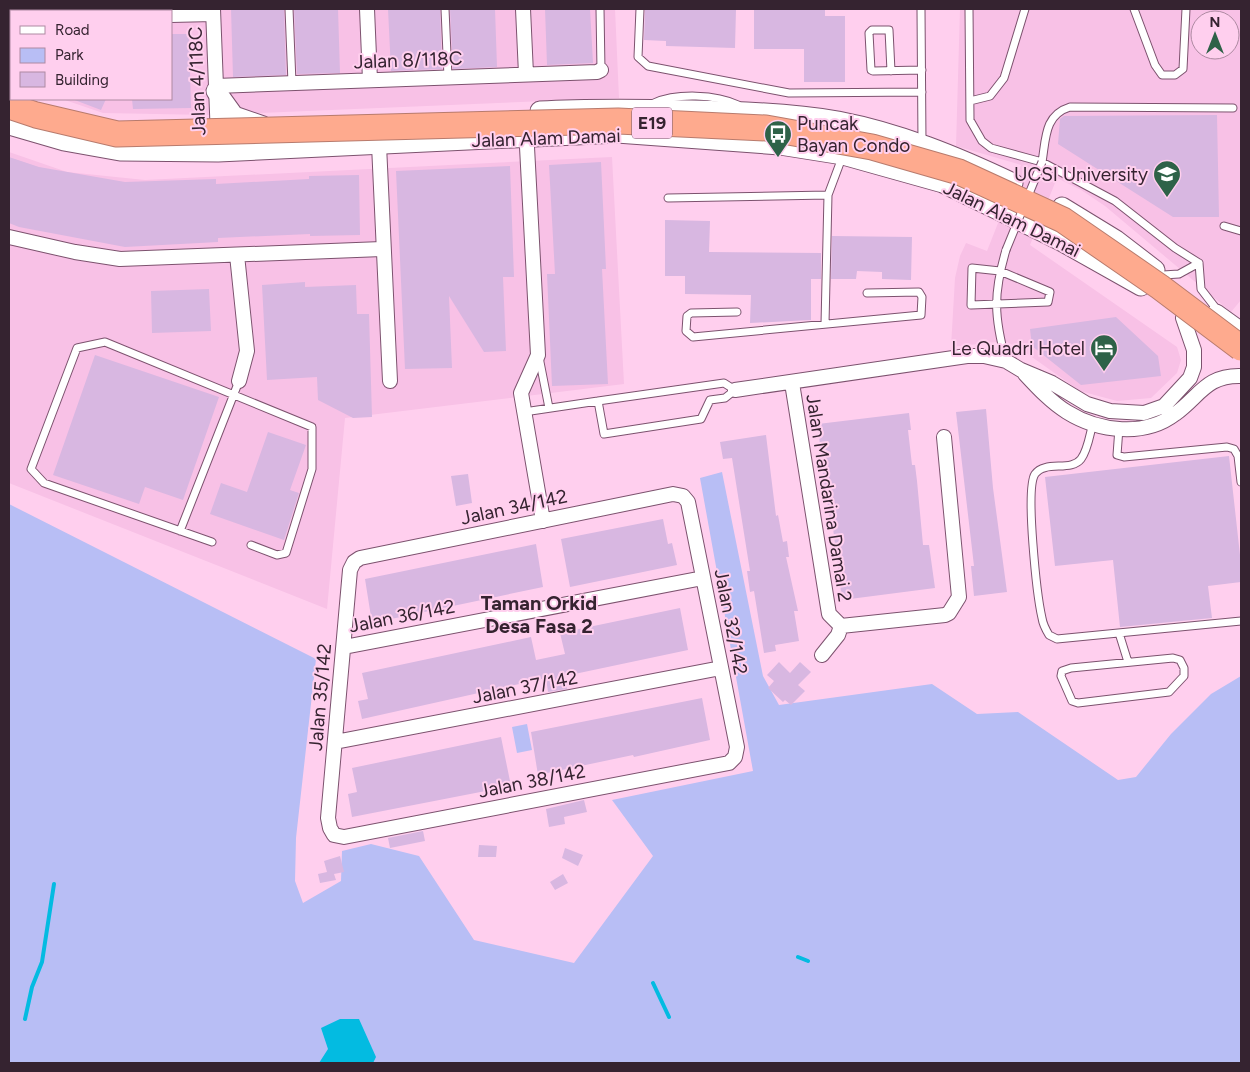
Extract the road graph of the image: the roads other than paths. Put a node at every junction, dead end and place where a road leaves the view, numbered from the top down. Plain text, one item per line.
1 (289, 9) edge
2 (367, 9) edge
3 (445, 9) edge
4 (523, 9) edge
5 (600, 9) edge
6 (640, 9) edge
7 (920, 9) edge
8 (969, 9) edge
9 (1025, 9) edge
10 (1134, 9) edge
11 (1186, 9) edge
12 (213, 11) edge
13 (172, 15) edge
14 (601, 70) joint
15 (922, 70) junction
16 (891, 71) junction
17 (526, 74) junction
18 (448, 77) junction
19 (370, 80) junction
20 (292, 83) junction
21 (216, 89) junction
22 (922, 92) junction
23 (18, 100) edge
24 (970, 101) junction
25 (9, 106) edge
26 (1233, 108) dead end
27 (526, 112) junction
28 (9, 118) edge
29 (9, 125) edge
30 (263, 126) junction
31 (218, 128) junction
32 (527, 137) junction
33 (922, 144) junction
34 (379, 145) junction
35 (218, 152) junction
36 (843, 155) junction
37 (1042, 162) junction
38 (828, 195) junction
39 (668, 198) dead end
40 (1224, 226) dead end
41 (1241, 231) edge
42 (9, 237) edge
43 (382, 249) junction
44 (237, 255) junction
45 (1199, 263) junction
46 (1000, 271) junction
47 (1163, 275) junction
48 (867, 293) dead end
49 (996, 306) junction
50 (737, 312) dead end
51 (1183, 318) junction
52 (825, 324) junction
53 (1236, 328) edge
54 (1241, 348) edge
55 (1241, 352) edge
56 (538, 355) junction
57 (1241, 360) edge
58 (1006, 361) junction
59 (1021, 370) junction
60 (1241, 376) edge
61 (239, 381) joint
62 (390, 381) dead end
63 (792, 383) junction
64 (736, 390) junction
65 (234, 394) junction
66 (598, 401) junction
67 (549, 408) junction
68 (1099, 408) junction
69 (524, 412) junction
70 (1122, 412) junction
71 (1093, 423) junction
72 (1119, 428) junction
73 (944, 438) dead end
74 (1241, 482) edge
75 (683, 496) joint
76 (543, 520) junction
77 (180, 531) junction
78 (212, 542) dead end
79 (251, 545) dead end
80 (354, 562) joint
81 (704, 578) junction
82 (1241, 621) edge
83 (841, 626) junction
84 (1119, 633) junction
85 (344, 647) junction
86 (822, 655) dead end
87 (1128, 662) junction
88 (721, 668) junction
89 (335, 742) junction
90 (735, 756) joint
91 (334, 835) joint

1 - 20 lane
2 - 19 street
3 - 18 lane
4 - 17 street
5 - 14 lane
6 - 22 lane
7 - 15 lane
8 - 24 lane
9 - 24 lane
10 - 11 lane
12 - 13 street
12 - 21 street, Jalan 4/118C
14 - 17 street, Jalan 8/118C
15 - 16 lane
15 - 22 lane
16 - 16 lane
17 - 18 street, Jalan 8/118C
18 - 19 street, Jalan 8/118C
19 - 20 street, Jalan 8/118C
20 - 21 street, Jalan 8/118C
21 - 30 main road
21 - 31 street, Jalan 4/118C
22 - 33 lane
23 - 31 main road, Jalan Alam Damai
24 - 37 lane
25 - 54 highway, E19, bridge
26 - 37 lane
27 - 30 main road, Jalan Alam Damai
27 - 32 street
27 - 33 main road, Jalan Alam Damai
28 - 55 highway, E19, bridge
29 - 35 main road, Jalan Alam Damai
30 - 31 main road, Jalan Alam Damai
31 - 35 street, Jalan 4/118C
32 - 34 main road, Jalan Alam Damai
32 - 36 main road, Jalan Alam Damai
32 - 56 street
33 - 47 main road, Jalan Alam Damai
34 - 35 main road, Jalan Alam Damai
34 - 43 street
36 - 38 lane
36 - 51 main road, Jalan Alam Damai
37 - 45 lane
37 - 46 lane, bridge
38 - 39 lane
38 - 52 lane
40 - 41 lane
42 - 44 street
43 - 44 street
43 - 62 street
44 - 61 street
45 - 47 lane
45 - 53 lane
46 - 49 lane
46 - 49 lane
46 - 49 lane
47 - 53 main road, Jalan Alam Damai
48 - 52 lane
49 - 58 lane
50 - 52 lane
51 - 57 main road, Jalan Alam Damai
51 - 70 street
56 - 67 lane
56 - 69 street
58 - 59 street
58 - 63 street
59 - 68 street
59 - 71 street
60 - 72 street
61 - 65 lane
63 - 64 street
63 - 83 street, Jalan Mandarina Damai 2
64 - 66 lane
64 - 66 lane
65 - 77 lane
65 - 77 lane
65 - 79 lane
66 - 67 lane
67 - 69 lane
68 - 70 street
68 - 71 street
69 - 76 street
70 - 72 street
71 - 72 street
71 - 84 lane
72 - 74 lane
73 - 83 street, Jalan Mandarina Damai 2
75 - 76 street, Jalan 34/142
75 - 81 street, Jalan 32/142
76 - 80 street, Jalan 34/142
77 - 78 lane
80 - 85 street, Jalan 35/142
81 - 85 street, Jalan 36/142
81 - 88 street, Jalan 32/142
82 - 84 lane
83 - 86 street
84 - 87 lane
85 - 89 street, Jalan 35/142
87 - 87 lane
88 - 89 street, Jalan 37/142
88 - 90 street, Jalan 32/142
89 - 91 street, Jalan 35/142
90 - 91 street, Jalan 38/142

